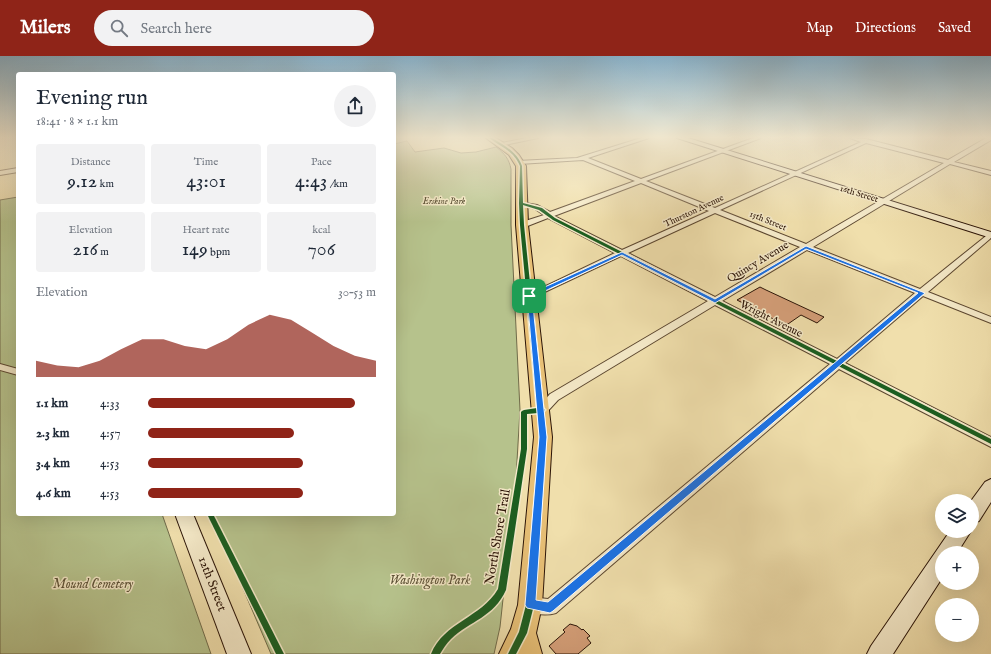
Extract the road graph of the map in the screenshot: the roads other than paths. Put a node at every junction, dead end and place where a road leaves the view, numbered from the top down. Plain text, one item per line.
1 (519, 166) edge
2 (601, 166) edge
3 (684, 166) edge
4 (770, 166) edge
5 (812, 166) edge
6 (941, 166) edge
7 (963, 166) edge
8 (16, 170) edge
9 (0, 173) edge
10 (991, 173) edge
11 (795, 174) junction
12 (641, 182) junction
13 (883, 201) junction
14 (522, 203) junction
15 (715, 211) junction
16 (549, 216) junction
17 (522, 225) junction
18 (991, 235) edge
19 (806, 247) junction
20 (622, 254) junction
21 (922, 293) junction
22 (529, 296) junction
23 (715, 301) junction
24 (991, 320) edge
25 (838, 364) junction
26 (0, 367) edge
27 (16, 371) edge
28 (542, 410) junction
29 (991, 442) edge
30 (991, 487) edge
31 (979, 505) edge
32 (185, 516) edge
33 (935, 570) edge
34 (530, 605) junction
35 (521, 647) edge
36 (239, 654) edge
37 (879, 654) edge

1 - 14 main road
2 - 12 street, 15th Street
3 - 12 street
4 - 11 street, 16th Street
5 - 11 street, Thurston Avenue
6 - 13 street, Quincy Avenue
7 - 10 street
8 - 9 street
11 - 13 street, 16th Street
11 - 15 street, Thurston Avenue
12 - 15 street, 15th Street
12 - 16 street
13 - 18 street, 16th Street
13 - 19 street, Quincy Avenue
14 - 16 street, Wright Avenue
14 - 17 main road
15 - 19 street, 15th Street
15 - 20 street, Thurston Avenue
16 - 17 street
16 - 20 street, Wright Avenue
17 - 22 main road
18 - 21 street
19 - 21 street, 15th Street
19 - 23 street, Quincy Avenue
20 - 22 street, Thurston Avenue
20 - 23 street, Wright Avenue
21 - 24 street, 15th Street
21 - 25 street
22 - 28 main road
23 - 25 street, Wright Avenue
23 - 28 street, Quincy Avenue
25 - 29 street, Wright Avenue
25 - 34 street
26 - 27 street
28 - 34 main road
30 - 31 street
32 - 36 street, 12th Street
33 - 37 street
34 - 35 main road

